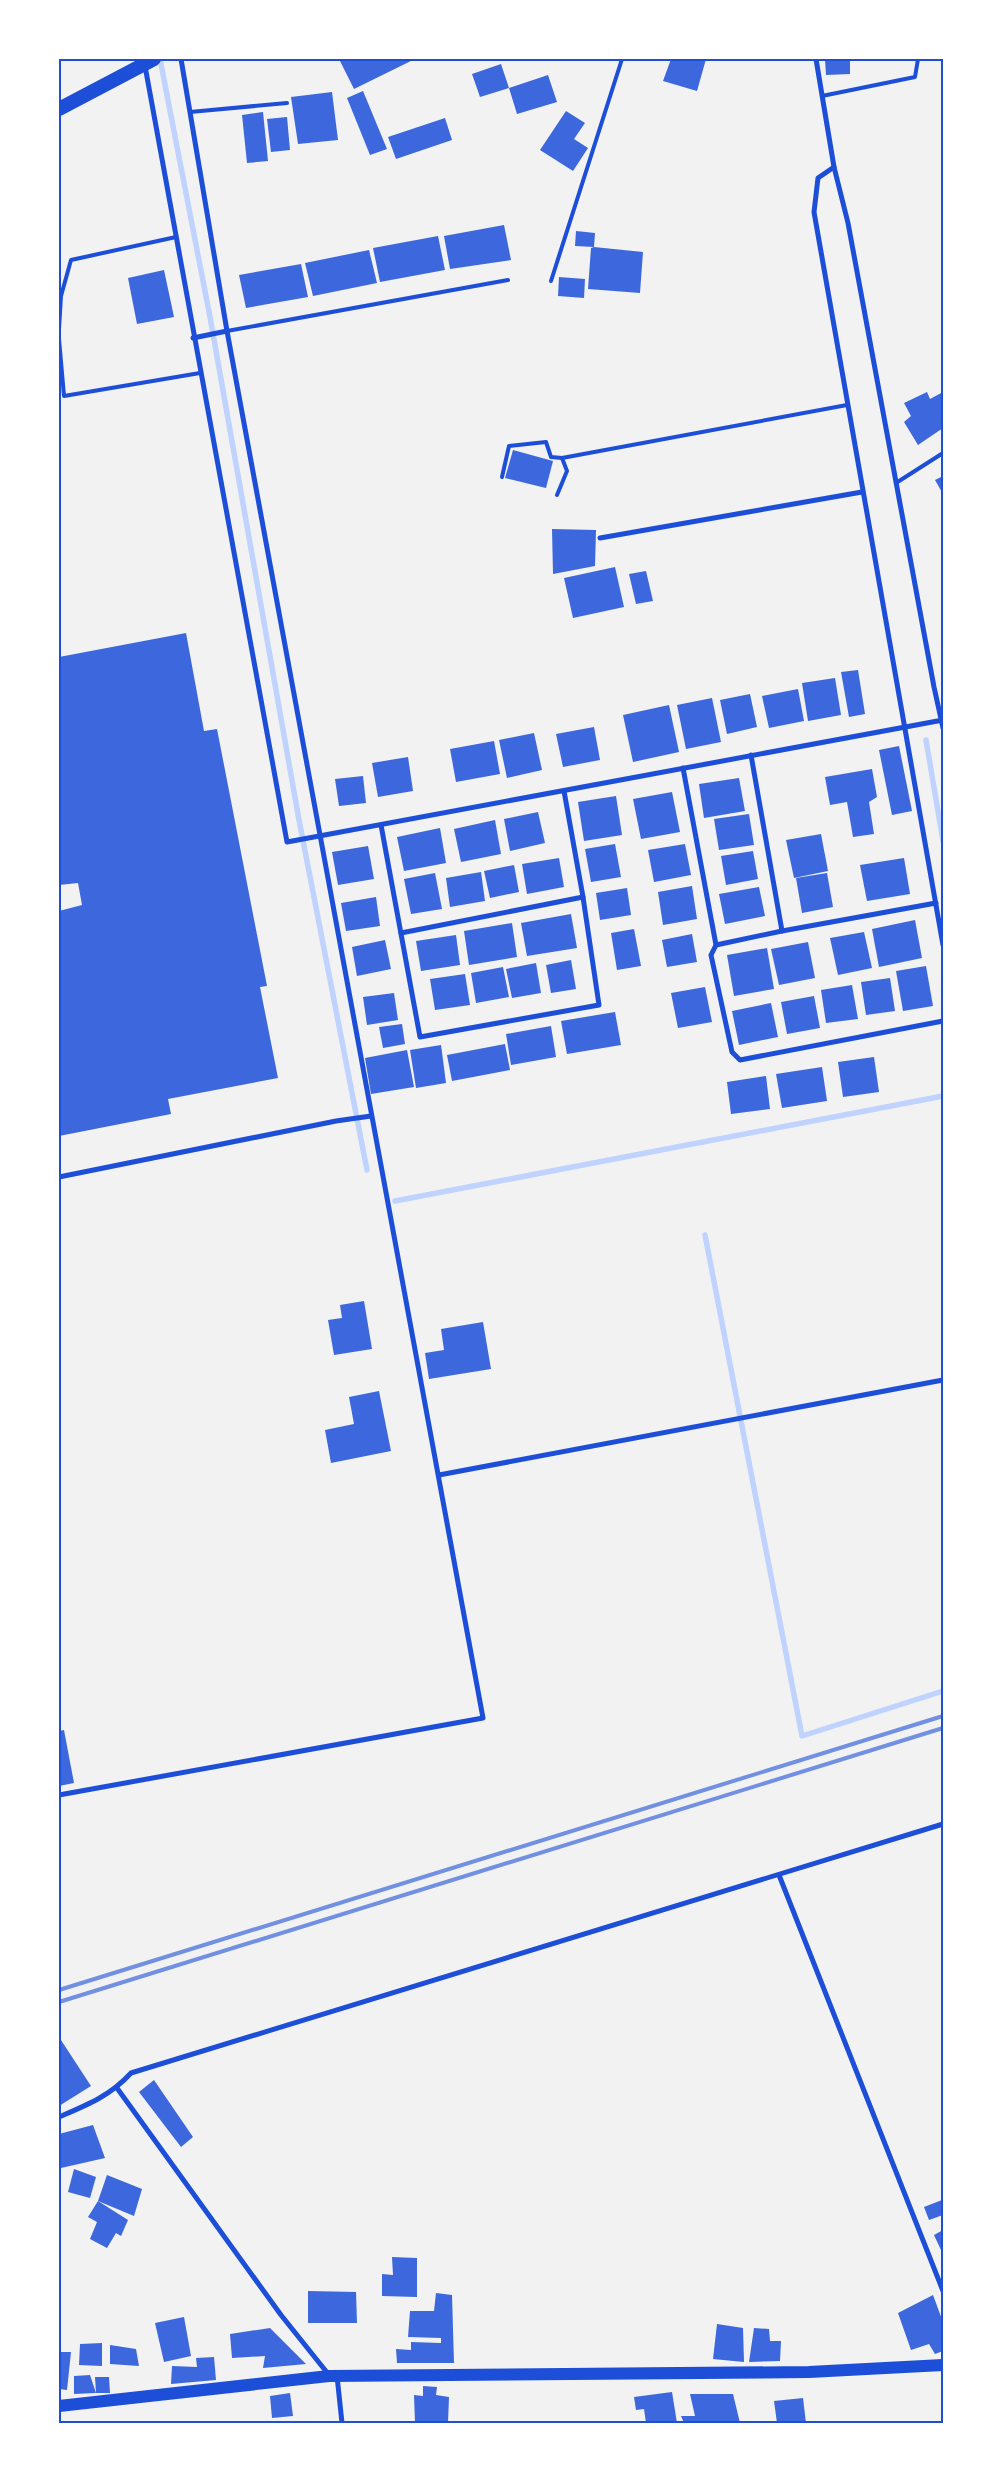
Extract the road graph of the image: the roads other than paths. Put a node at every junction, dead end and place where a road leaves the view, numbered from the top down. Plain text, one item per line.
1 (181, 59) edge
2 (622, 59) edge
3 (816, 59) edge
4 (918, 59) edge
5 (148, 61) edge
6 (822, 96) junction
7 (287, 103) dead end
8 (59, 109) edge
9 (190, 112) junction
10 (834, 167) junction
11 (176, 237) junction
12 (508, 280) dead end
13 (551, 281) dead end
14 (59, 329) edge
15 (227, 331) junction
16 (59, 338) edge
17 (193, 338) junction
18 (200, 374) junction
19 (847, 405) junction
20 (943, 453) edge
21 (562, 458) junction
22 (502, 477) dead end
23 (896, 483) junction
24 (862, 492) junction
25 (557, 495) dead end
26 (600, 538) dead end
27 (942, 720) edge
28 (904, 726) junction
29 (943, 728) edge
30 (751, 755) junction
31 (683, 768) junction
32 (564, 791) junction
33 (381, 825) junction
34 (321, 836) junction
35 (583, 898) junction
36 (936, 903) junction
37 (782, 931) junction
38 (401, 933) junction
39 (716, 945) junction
40 (943, 945) edge
41 (943, 1021) edge
42 (372, 1116) junction
43 (59, 1178) edge
44 (943, 1380) edge
45 (438, 1475) junction
46 (59, 1795) edge
47 (943, 1824) edge
48 (779, 1875) junction
49 (117, 2088) junction
50 (59, 2117) edge
51 (943, 2291) edge
52 (943, 2365) edge
53 (333, 2376) junction
54 (59, 2406) edge
55 (342, 2423) edge

1 - 9 street
2 - 13 lane
3 - 6 street
4 - 6 lane
5 - 8 highway
5 - 11 street
6 - 10 street
7 - 9 lane
9 - 15 street
10 - 19 street
10 - 23 street
11 - 14 lane
11 - 17 street
12 - 15 lane
15 - 17 street
15 - 34 street
16 - 18 lane
17 - 18 street
18 - 34 street
19 - 21 lane
19 - 24 street
20 - 23 lane
21 - 22 lane
21 - 25 lane
23 - 27 street
24 - 26 street
24 - 28 street
27 - 28 street
27 - 29 street
28 - 30 street
28 - 36 street
30 - 31 street
30 - 37 street
31 - 32 street
31 - 39 street
32 - 33 street
32 - 35 street
33 - 34 street
33 - 38 street
34 - 42 street
35 - 38 street
35 - 38 street
36 - 37 street
36 - 40 street
37 - 39 street
39 - 41 street
42 - 43 street
42 - 45 street
44 - 45 street
45 - 46 street
47 - 48 street
48 - 49 street
48 - 51 street
49 - 50 street
49 - 53 street
52 - 53 main road
53 - 54 main road
53 - 55 street

